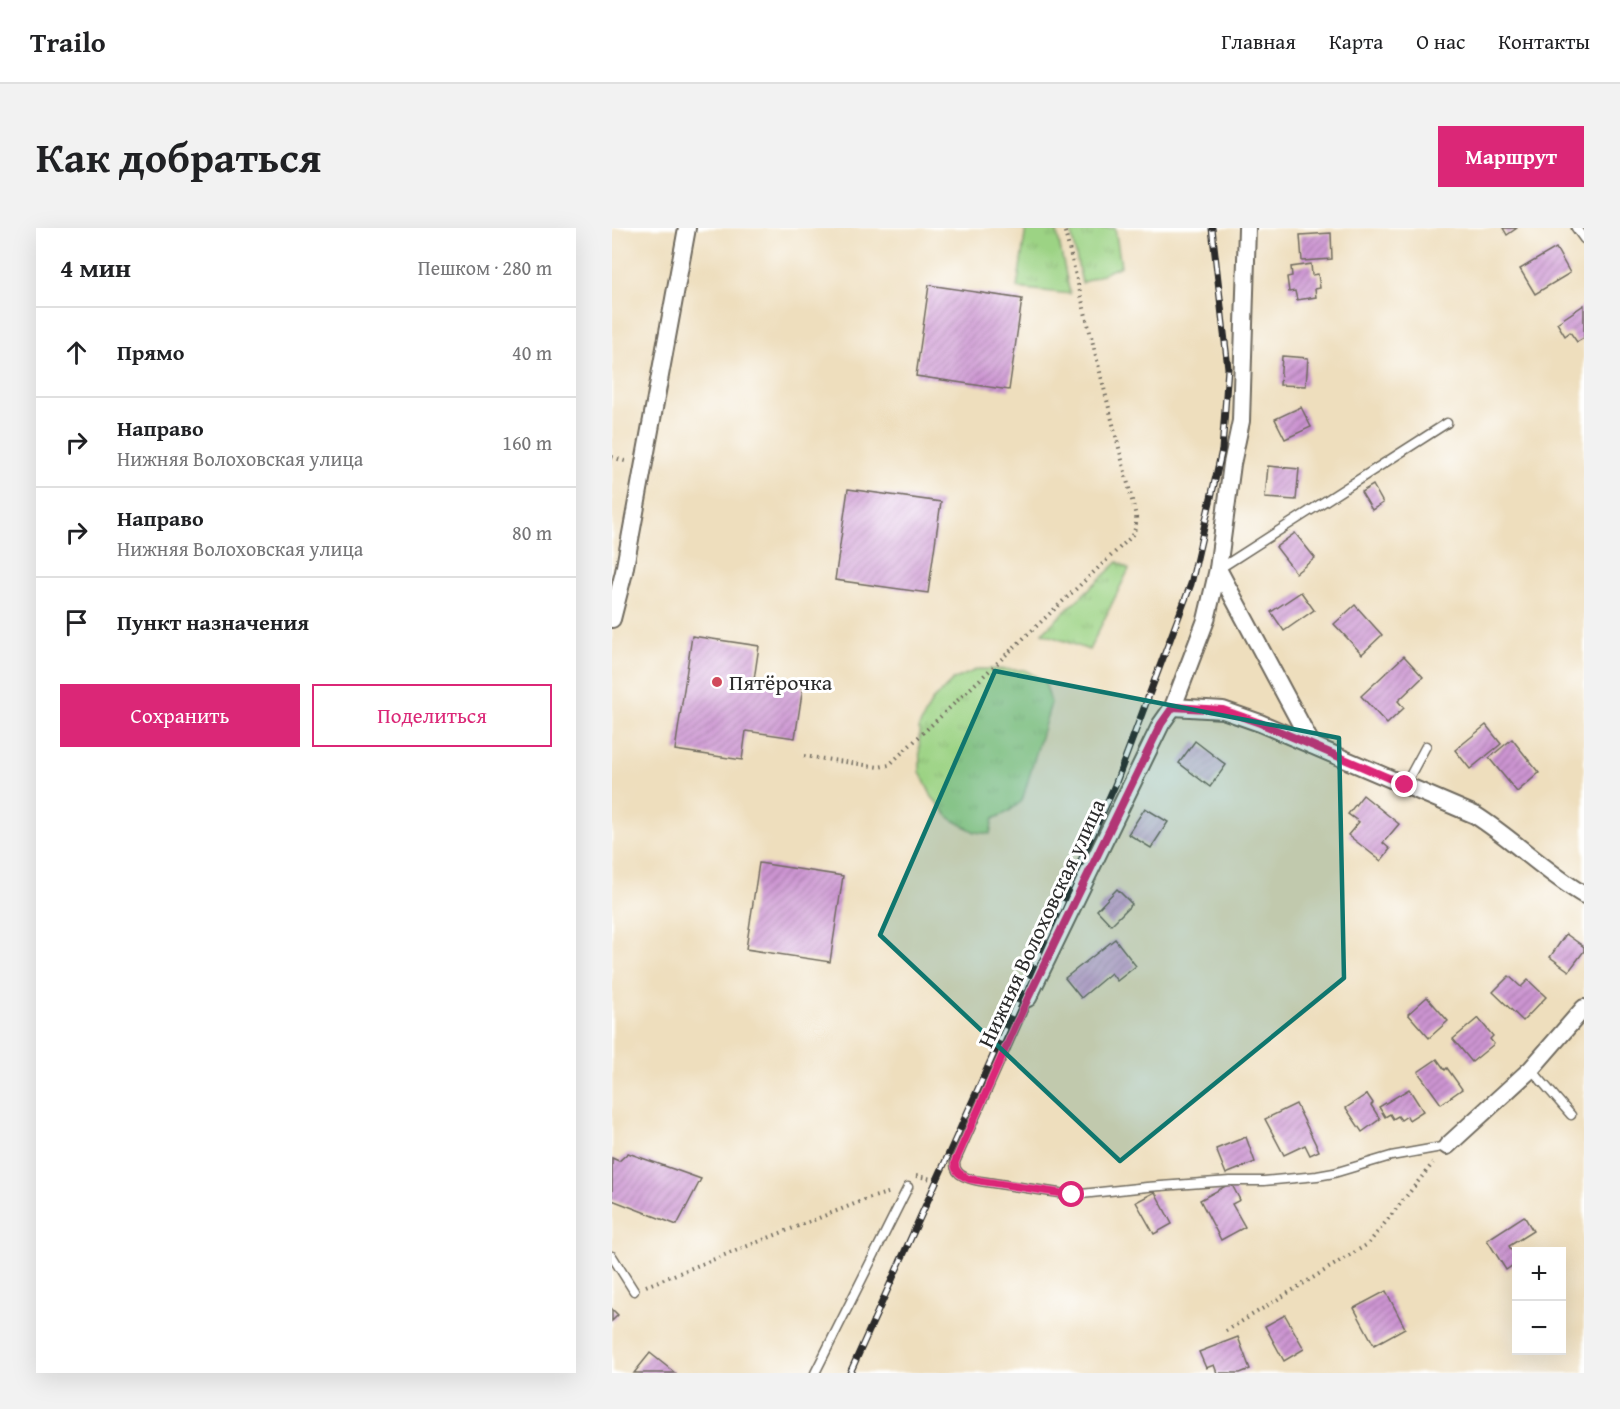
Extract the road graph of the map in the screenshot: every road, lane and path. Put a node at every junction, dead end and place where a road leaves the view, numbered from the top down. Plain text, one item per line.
1 (687, 228) edge
2 (1064, 228) edge
3 (1247, 228) edge
4 (1576, 228) edge
5 (1584, 239) edge
6 (1447, 423) dead end
7 (1218, 569) junction
8 (612, 619) edge
9 (1173, 707) junction
10 (1312, 745) junction
11 (1426, 746) dead end
12 (804, 756) dead end
13 (1405, 785) junction
14 (1584, 895) edge
15 (1028, 998) joint
16 (1584, 1008) edge
17 (1532, 1069) junction
18 (1571, 1114) dead end
19 (1447, 1146) junction
20 (938, 1180) dead end
21 (908, 1187) junction
22 (612, 1256) edge
23 (634, 1291) joint
24 (1226, 1331) dead end
25 (815, 1373) edge

1 - 8 street
2 - 12 path
3 - 7 street, Нижняя Волоховская улица
4 - 5 lane
6 - 7 lane
7 - 9 street, Нижняя Волоховская улица
7 - 10 street
9 - 10 street
9 - 15 street, Нижняя Волоховская улица
10 - 13 street
11 - 13 lane
13 - 14 street
15 - 19 lane, Нижняя Волоховская улица
16 - 17 street
17 - 18 lane
17 - 19 street
19 - 24 path
20 - 21 path
21 - 23 path
21 - 25 lane
22 - 23 lane

